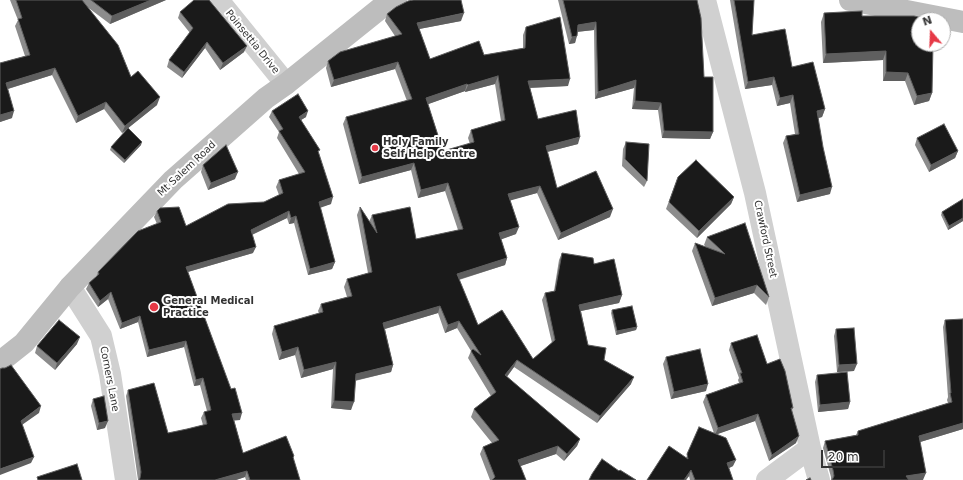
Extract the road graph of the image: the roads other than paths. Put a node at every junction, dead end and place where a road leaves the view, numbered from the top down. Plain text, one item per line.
1 (218, 0) edge
2 (396, 0) edge
3 (705, 0) edge
4 (850, 0) edge
5 (963, 22) edge
6 (286, 84) junction
7 (70, 286) junction
8 (0, 362) edge
9 (810, 448) junction
10 (126, 480) edge
11 (767, 480) edge
12 (819, 480) edge

1 - 6 street, Poinsettia Drive
2 - 6 street, Mt Salem Road
3 - 9 street, Crawford Street
4 - 5 street
6 - 7 street, Mt Salem Road
7 - 8 street, Mt Salem Road
7 - 10 street, Corners Lane
9 - 11 street
9 - 12 street, Crawford Street

